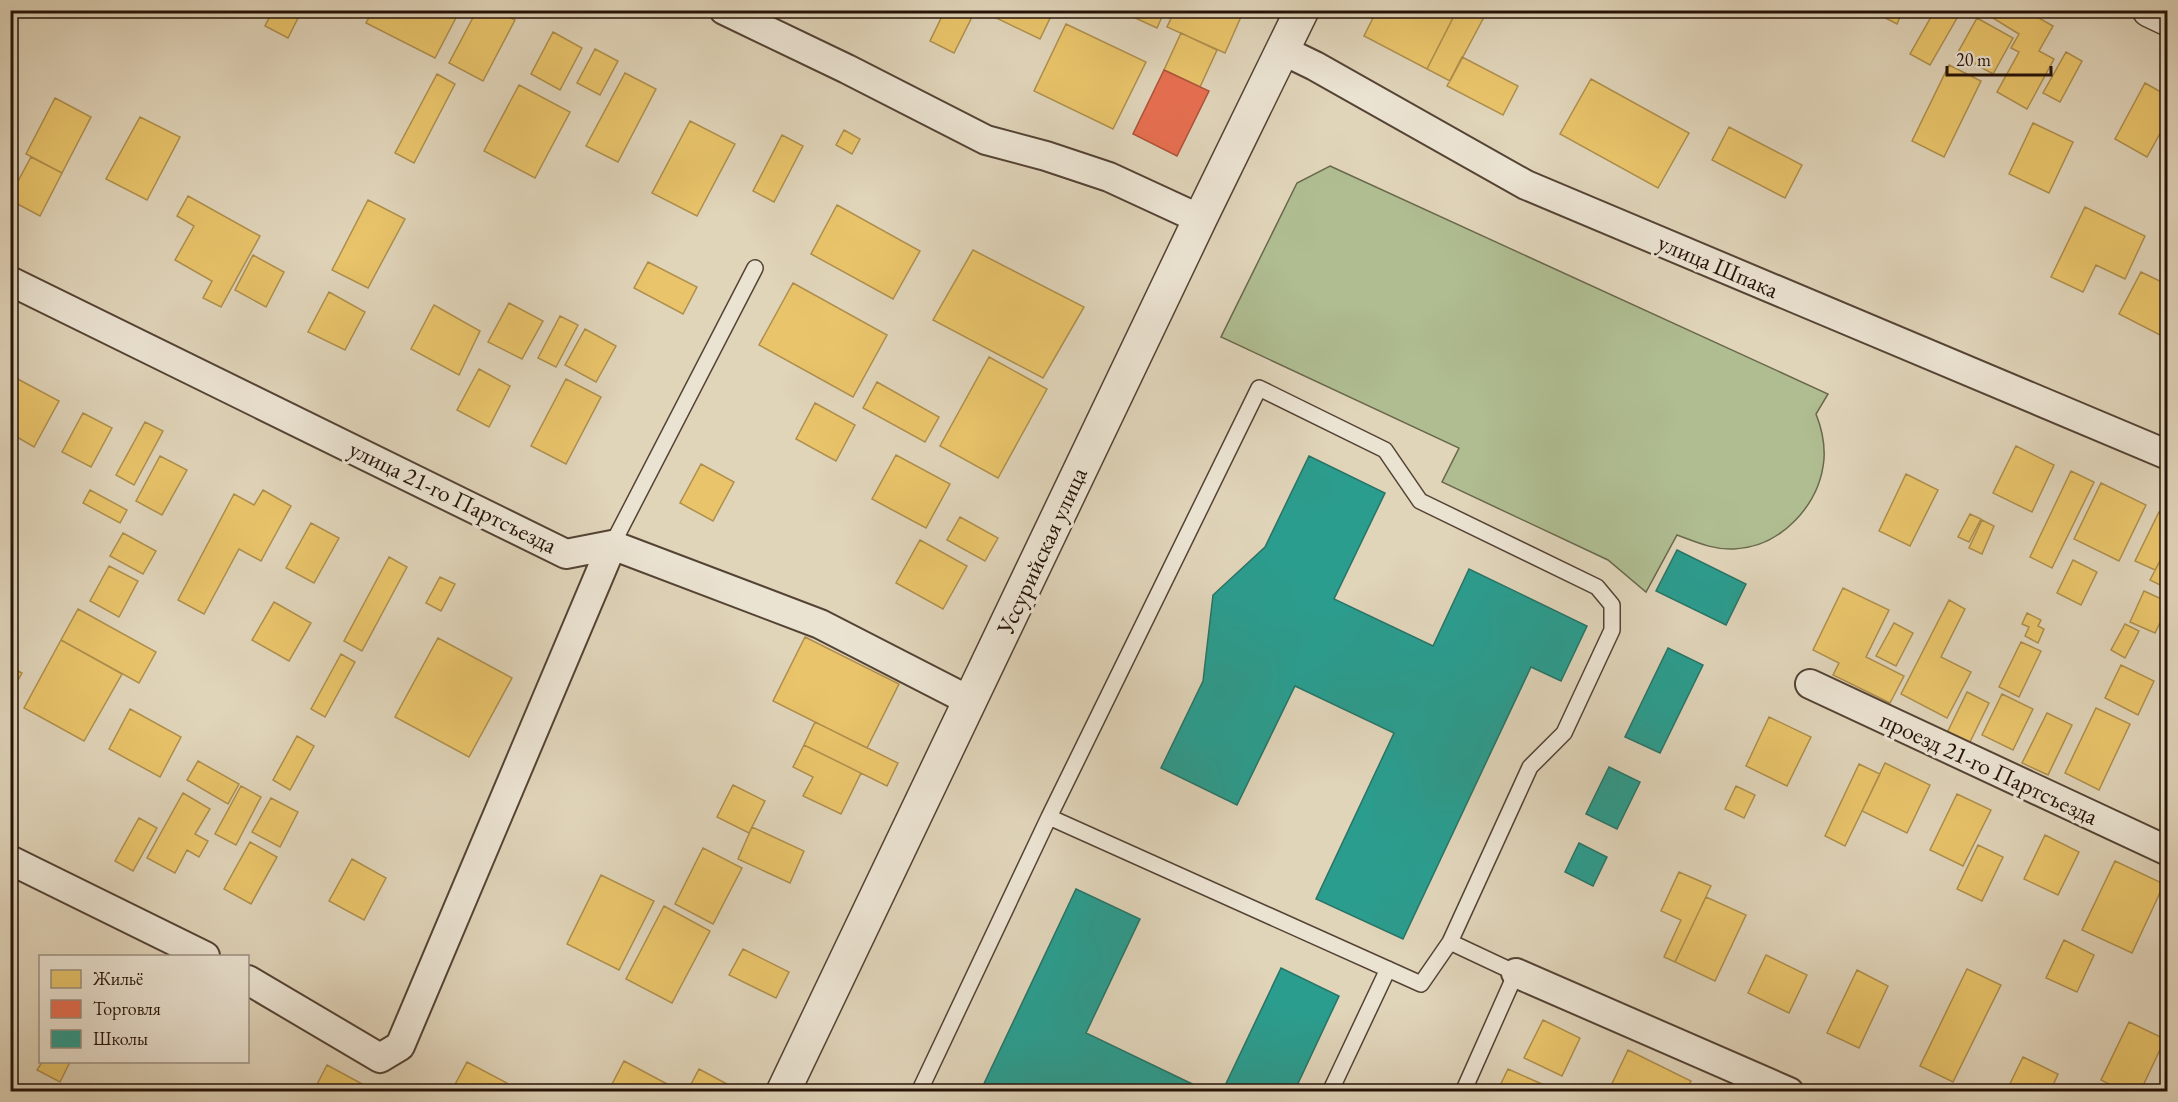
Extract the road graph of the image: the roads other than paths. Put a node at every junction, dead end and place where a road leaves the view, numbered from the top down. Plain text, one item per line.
1 (724, 10) edge
2 (1302, 10) edge
3 (2149, 10) edge
4 (2168, 19) edge
5 (1282, 50) junction
6 (1200, 219) junction
7 (755, 268) dead end
8 (10, 281) edge
9 (2168, 455) edge
10 (612, 545) junction
11 (1810, 684) dead end
12 (970, 701) junction
13 (1049, 817) junction
14 (2168, 851) edge
15 (10, 860) edge
16 (1450, 942) junction
17 (201, 955) edge
18 (1388, 969) junction
19 (1516, 973) junction
20 (249, 981) edge
21 (783, 1092) edge
22 (919, 1092) edge
23 (1330, 1092) edge
24 (1463, 1092) edge
25 (1789, 1092) edge

1 - 6 street
2 - 5 street, Уссурийская улица
3 - 4 street
5 - 6 street, Уссурийская улица
5 - 9 street, улица Шпака
6 - 12 street, Уссурийская улица
7 - 10 lane
8 - 10 street, улица 21-го Партсъезда
10 - 12 street
10 - 20 street
11 - 14 street, проезд 21-го Партсъезда
12 - 21 street, Уссурийская улица
13 - 16 lane
13 - 18 lane
13 - 22 lane
15 - 17 street
16 - 18 lane
16 - 19 lane
18 - 23 lane
19 - 24 lane
19 - 25 street

